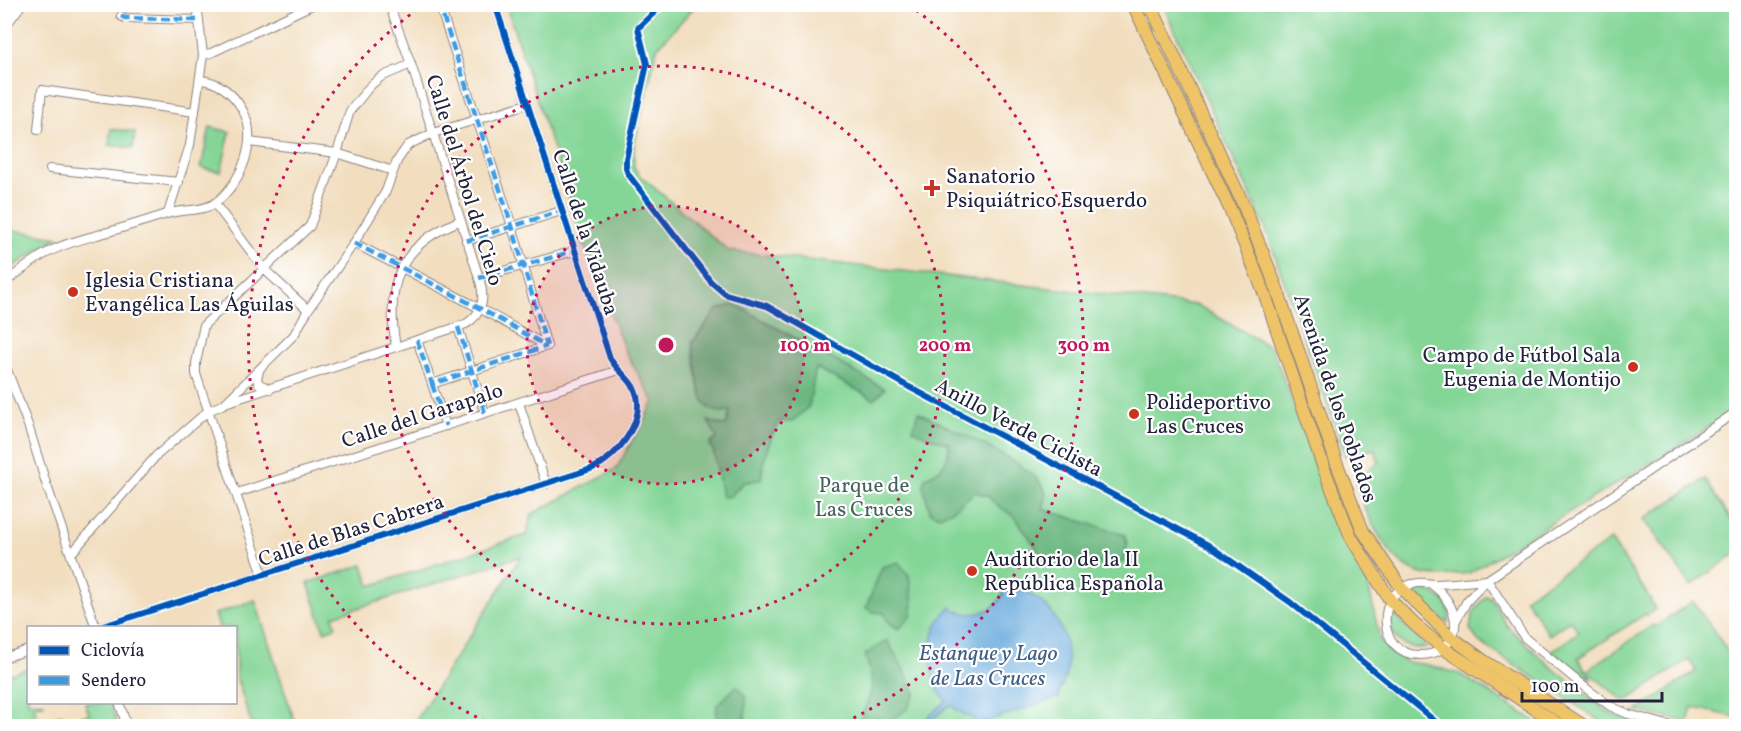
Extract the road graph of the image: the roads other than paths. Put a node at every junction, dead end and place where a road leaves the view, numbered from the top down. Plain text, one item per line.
1 (22, 4) edge
2 (197, 4) edge
3 (314, 4) edge
4 (389, 4) edge
5 (440, 4) edge
6 (495, 4) edge
7 (1132, 4) edge
8 (1150, 4) edge
9 (121, 16) dead end
10 (200, 20) junction
11 (4, 28) edge
12 (203, 55) junction
13 (411, 64) junction
14 (200, 80) junction
15 (527, 104) junction
16 (195, 112) junction
17 (477, 119) junction
18 (38, 130) dead end
19 (433, 133) junction
20 (249, 141) junction
21 (337, 153) junction
22 (50, 169) dead end
23 (393, 171) junction
24 (179, 182) junction
25 (215, 204) junction
26 (561, 211) junction
27 (168, 213) junction
28 (459, 221) junction
29 (512, 226) junction
30 (466, 241) junction
31 (354, 243) junction
32 (574, 251) junction
33 (523, 265) junction
34 (264, 268) junction
35 (402, 269) junction
36 (479, 278) junction
37 (4, 283) edge
38 (481, 309) junction
39 (308, 310) junction
40 (458, 327) junction
41 (417, 340) junction
42 (547, 346) junction
43 (396, 347) junction
44 (4, 362) edge
45 (619, 370) junction
46 (259, 371) junction
47 (472, 371) junction
48 (432, 384) junction
49 (270, 389) junction
50 (519, 403) junction
51 (224, 404) junction
52 (208, 411) junction
53 (1737, 412) edge
54 (485, 413) junction
55 (446, 426) junction
56 (611, 457) joint
57 (546, 484) junction
58 (237, 493) junction
59 (71, 554) junction
60 (263, 575) junction
61 (1487, 580) junction
62 (1431, 584) junction
63 (1402, 588) junction
64 (1390, 600) junction
65 (1455, 622) junction
66 (97, 626) edge
67 (100, 626) edge
68 (1451, 637) junction
69 (1443, 648) junction
70 (27, 650) edge
71 (4, 658) edge
72 (120, 704) edge
73 (127, 726) edge
74 (1562, 726) edge
75 (1584, 726) edge
76 (1671, 726) edge

1 - 11 street
2 - 10 street
3 - 12 street
4 - 13 street, Calle del Árbol del Cielo
5 - 17 street
6 - 15 street, Calle de la Vidauba
7 - 64 main road, Avenida de los Poblados
8 - 63 main road, Avenida de los Poblados
9 - 10 street
10 - 12 street
12 - 14 street
13 - 19 street, Calle del Árbol del Cielo
13 - 21 street
14 - 16 street
14 - 20 street
15 - 17 street
15 - 26 street, Calle de la Vidauba
16 - 18 street
16 - 24 street
17 - 19 street
17 - 29 street
19 - 23 street
19 - 28 street, Calle del Árbol del Cielo
20 - 21 street
20 - 25 street
21 - 23 street
21 - 34 street
22 - 24 street
23 - 31 street
24 - 27 street
25 - 27 street
25 - 34 street
26 - 29 street
26 - 32 street, Calle de la Vidauba
27 - 37 street
28 - 30 street, Calle del Árbol del Cielo
28 - 35 street
29 - 30 street
29 - 33 street
30 - 36 street, Calle del Árbol del Cielo
31 - 35 street
31 - 39 street
32 - 33 street
32 - 45 street, Calle de la Vidauba
33 - 36 street
33 - 42 street
34 - 39 street
34 - 52 street
35 - 38 street
35 - 43 street
36 - 38 street, Calle del Árbol del Cielo
38 - 40 street, Calle del Árbol del Cielo
38 - 42 street
39 - 46 street
40 - 41 street, Calle del Árbol del Cielo
40 - 47 street
41 - 43 street, Calle del Árbol del Cielo
41 - 48 street
42 - 47 street
43 - 49 street, Calle del Árbol del Cielo
44 - 59 street
45 - 50 street, Calle del Garapalo
45 - 56 street, Calle de la Vidauba
46 - 49 street
46 - 51 street
47 - 48 street
47 - 54 street
48 - 55 street
49 - 51 street, Calle del Árbol del Cielo
50 - 54 street, Calle del Garapalo
50 - 57 street
51 - 52 street
52 - 58 street
52 - 59 street
53 - 61 street
54 - 55 street, Calle del Garapalo
55 - 58 street, Calle del Garapalo
56 - 57 street, Calle de Blas Cabrera
57 - 60 street, Calle de Blas Cabrera
58 - 60 street
59 - 66 street
60 - 67 street, Calle de Blas Cabrera
61 - 62 street
61 - 65 street
61 - 76 street
62 - 63 street
62 - 65 street
63 - 64 street
63 - 68 main road, Avenida de los Poblados
64 - 69 main road, Avenida de los Poblados
64 - 69 street
65 - 68 street
68 - 69 street
68 - 75 main road, Avenida de los Poblados
69 - 74 main road, Avenida de los Poblados
70 - 71 street
72 - 73 street

